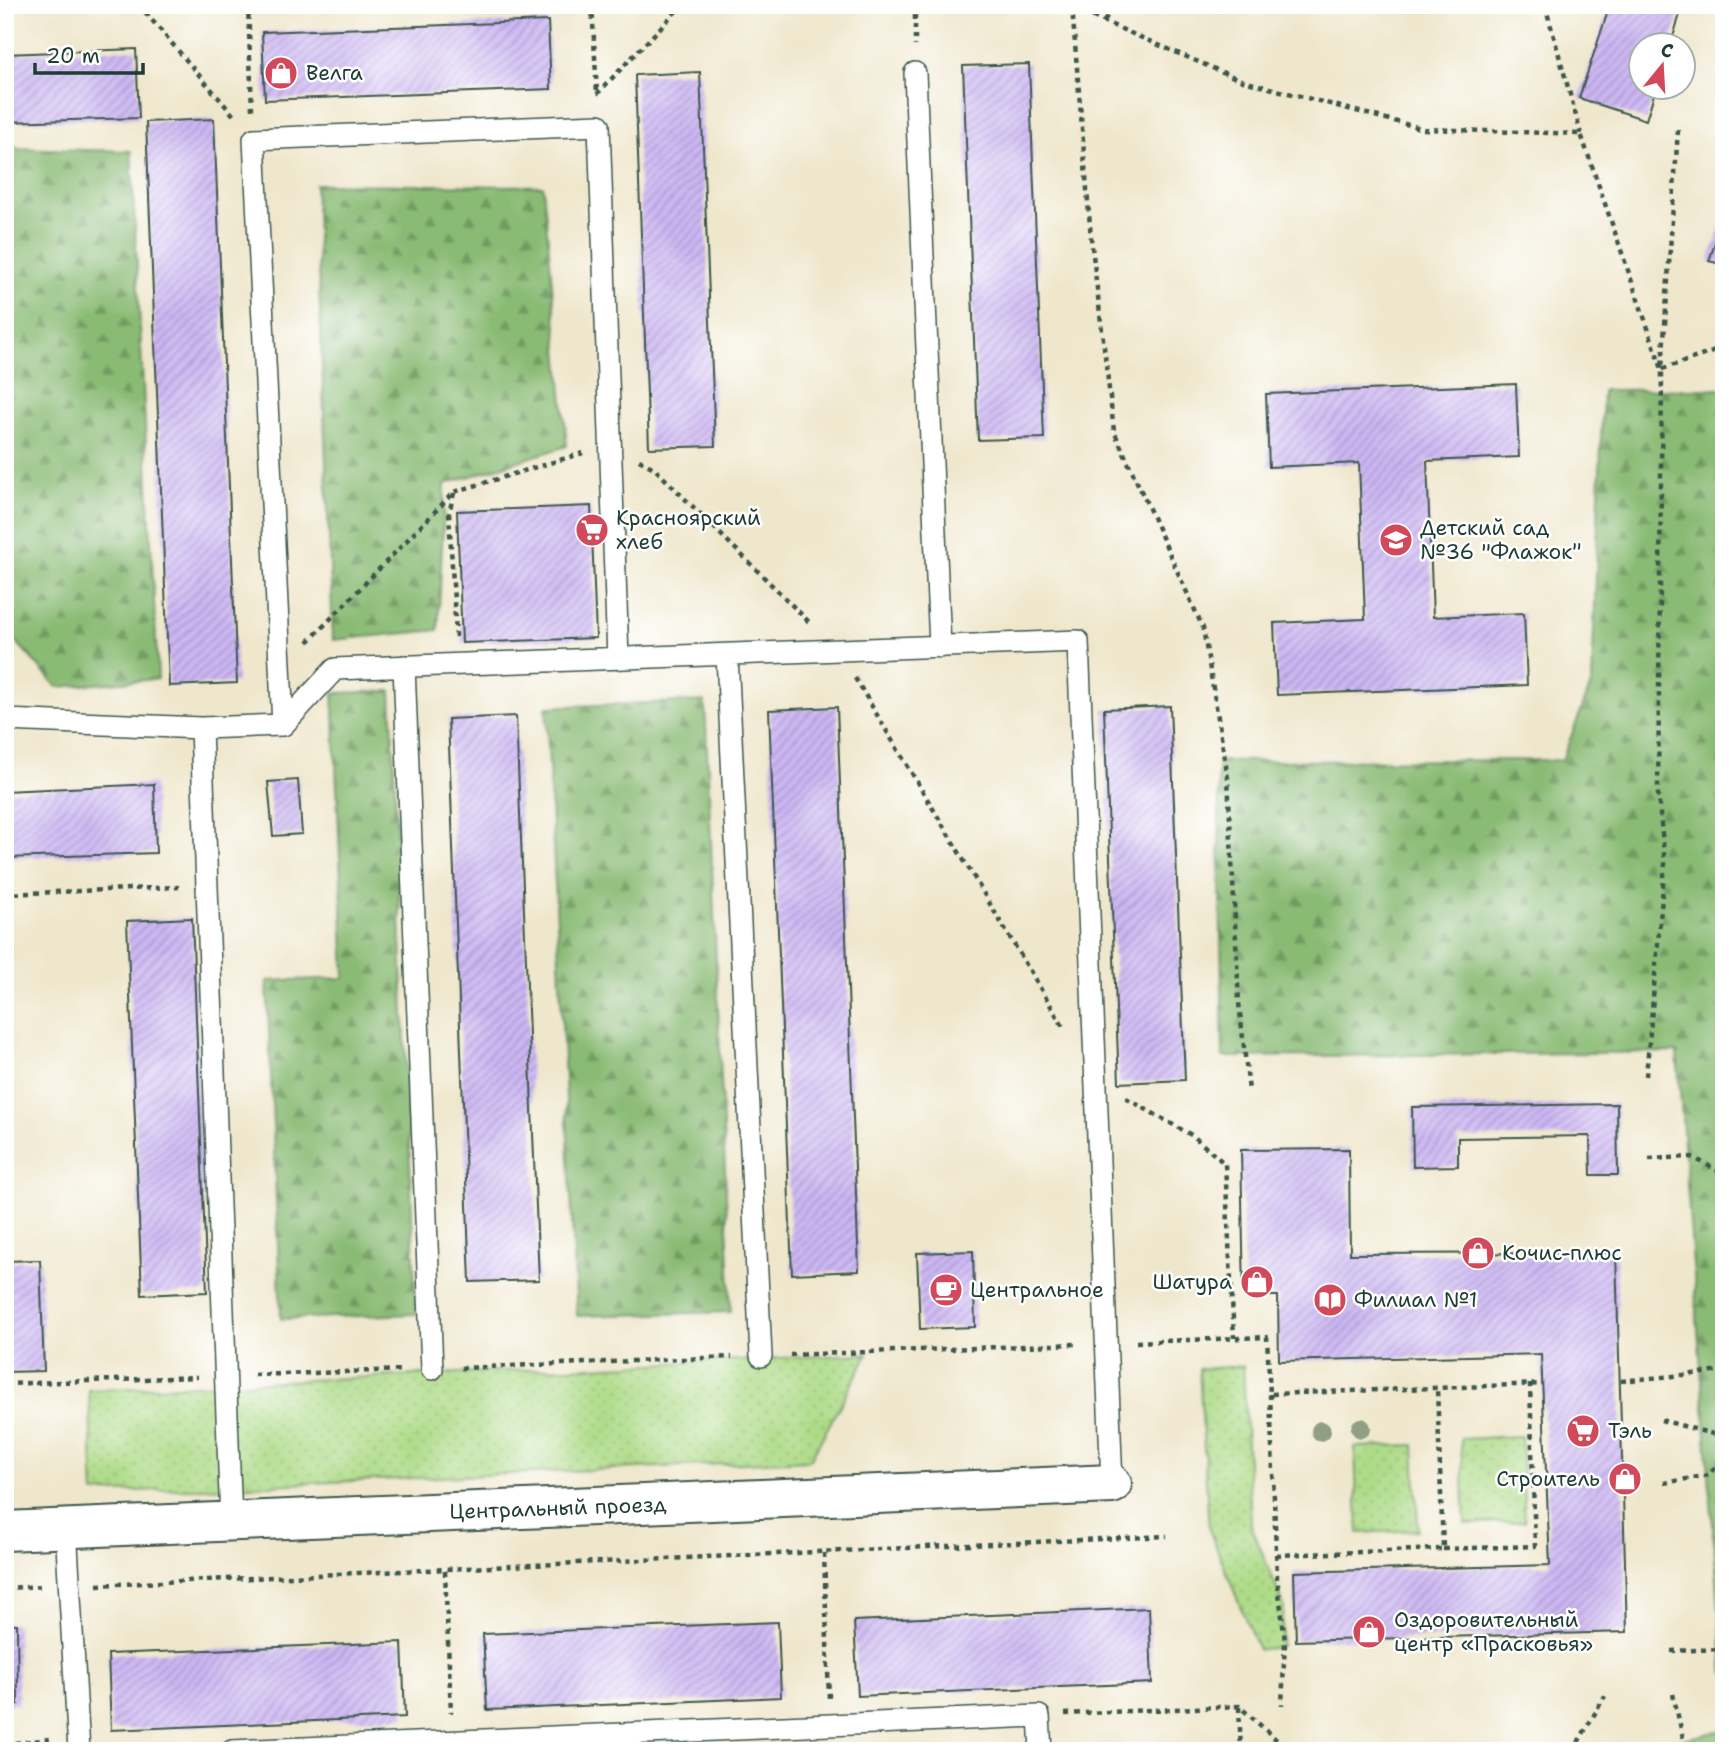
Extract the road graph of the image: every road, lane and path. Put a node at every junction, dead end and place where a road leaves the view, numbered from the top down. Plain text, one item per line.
1 (139, 5) edge
2 (248, 5) edge
3 (592, 5) edge
4 (682, 5) edge
5 (915, 5) edge
6 (1065, 5) edge
7 (1111, 5) edge
8 (1545, 5) edge
9 (1072, 7) edge
10 (1105, 21) junction
11 (915, 73) joint
12 (597, 94) junction
13 (598, 125) junction
14 (1678, 130) dead end
15 (1581, 134) junction
16 (254, 139) junction
17 (1724, 348) edge
18 (1662, 369) junction
19 (611, 445) junction
20 (454, 492) junction
21 (940, 647) junction
22 (838, 650) junction
23 (727, 655) junction
24 (618, 657) junction
25 (457, 664) junction
26 (404, 666) junction
27 (280, 670) junction
28 (5, 720) edge
29 (283, 725) junction
30 (201, 728) junction
31 (208, 886) junction
32 (5, 894) edge
33 (1067, 1033) dead end
34 (1646, 1076) dead end
35 (1095, 1081) junction
36 (1249, 1091) dead end
37 (1649, 1158) dead end
38 (1724, 1174) edge
39 (1234, 1338) junction
40 (1106, 1343) junction
41 (761, 1356) junction
42 (432, 1369) junction
43 (1722, 1374) edge
44 (227, 1376) junction
45 (1621, 1381) dead end
46 (5, 1384) edge
47 (1530, 1384) junction
48 (1542, 1384) dead end
49 (1437, 1388) junction
50 (1270, 1394) junction
51 (1661, 1420) dead end
52 (1724, 1437) edge
53 (1724, 1455) edge
54 (1664, 1483) dead end
55 (1111, 1484) joint
56 (231, 1522) junction
57 (66, 1528) junction
58 (5, 1531) edge
59 (1167, 1536) dead end
60 (1443, 1549) junction
61 (824, 1553) junction
62 (1276, 1555) junction
63 (445, 1571) junction
64 (70, 1585) junction
65 (5, 1588) edge
66 (1723, 1648) edge
67 (1671, 1651) dead end
68 (1673, 1694) dead end
69 (1605, 1696) dead end
70 (1282, 1705) dead end
71 (1239, 1706) junction
72 (1040, 1716) junction
73 (830, 1722) junction
74 (452, 1740) junction
75 (79, 1743) edge
76 (5, 1744) edge
77 (232, 1751) edge
78 (1041, 1751) edge
79 (1241, 1751) edge
80 (1289, 1751) edge
81 (1573, 1751) edge
82 (1686, 1751) edge

1 - 16 path
2 - 16 path
3 - 12 path
4 - 12 path
5 - 11 path
6 - 9 path
7 - 10 path
8 - 15 path
9 - 10 path
9 - 36 path
10 - 15 path
11 - 21 lane
12 - 13 path
13 - 16 lane
13 - 19 lane
14 - 18 path
15 - 18 path
16 - 27 lane
17 - 18 path
18 - 34 path
19 - 20 path
19 - 22 path
19 - 24 lane
20 - 25 path
20 - 27 path
21 - 22 lane
21 - 35 lane
22 - 23 lane
22 - 33 path
23 - 24 lane
23 - 41 lane
24 - 25 lane
25 - 26 lane
26 - 29 lane
26 - 42 lane
27 - 29 lane
28 - 30 lane
29 - 30 lane
30 - 31 lane
31 - 32 path
31 - 44 lane
35 - 39 path
35 - 40 lane
37 - 38 path
39 - 40 path
39 - 50 path
40 - 41 path
40 - 55 lane
41 - 42 path
42 - 44 path
43 - 45 path
44 - 46 path
44 - 56 lane
47 - 48 path
47 - 49 path
47 - 60 path
49 - 50 path
49 - 60 path
50 - 62 path
51 - 52 path
53 - 54 path
55 - 56 street, Центральный проезд
56 - 57 street, Центральный проезд
57 - 58 street, Центральный проезд
57 - 64 lane
59 - 61 path
60 - 62 path
61 - 63 path
61 - 73 path
62 - 70 path
63 - 64 path
63 - 74 path
64 - 65 path
64 - 75 lane
66 - 67 path
68 - 82 path
69 - 81 path
71 - 72 path
71 - 79 path
71 - 80 path
72 - 73 lane
72 - 78 lane
73 - 74 lane
74 - 77 lane
75 - 76 path

